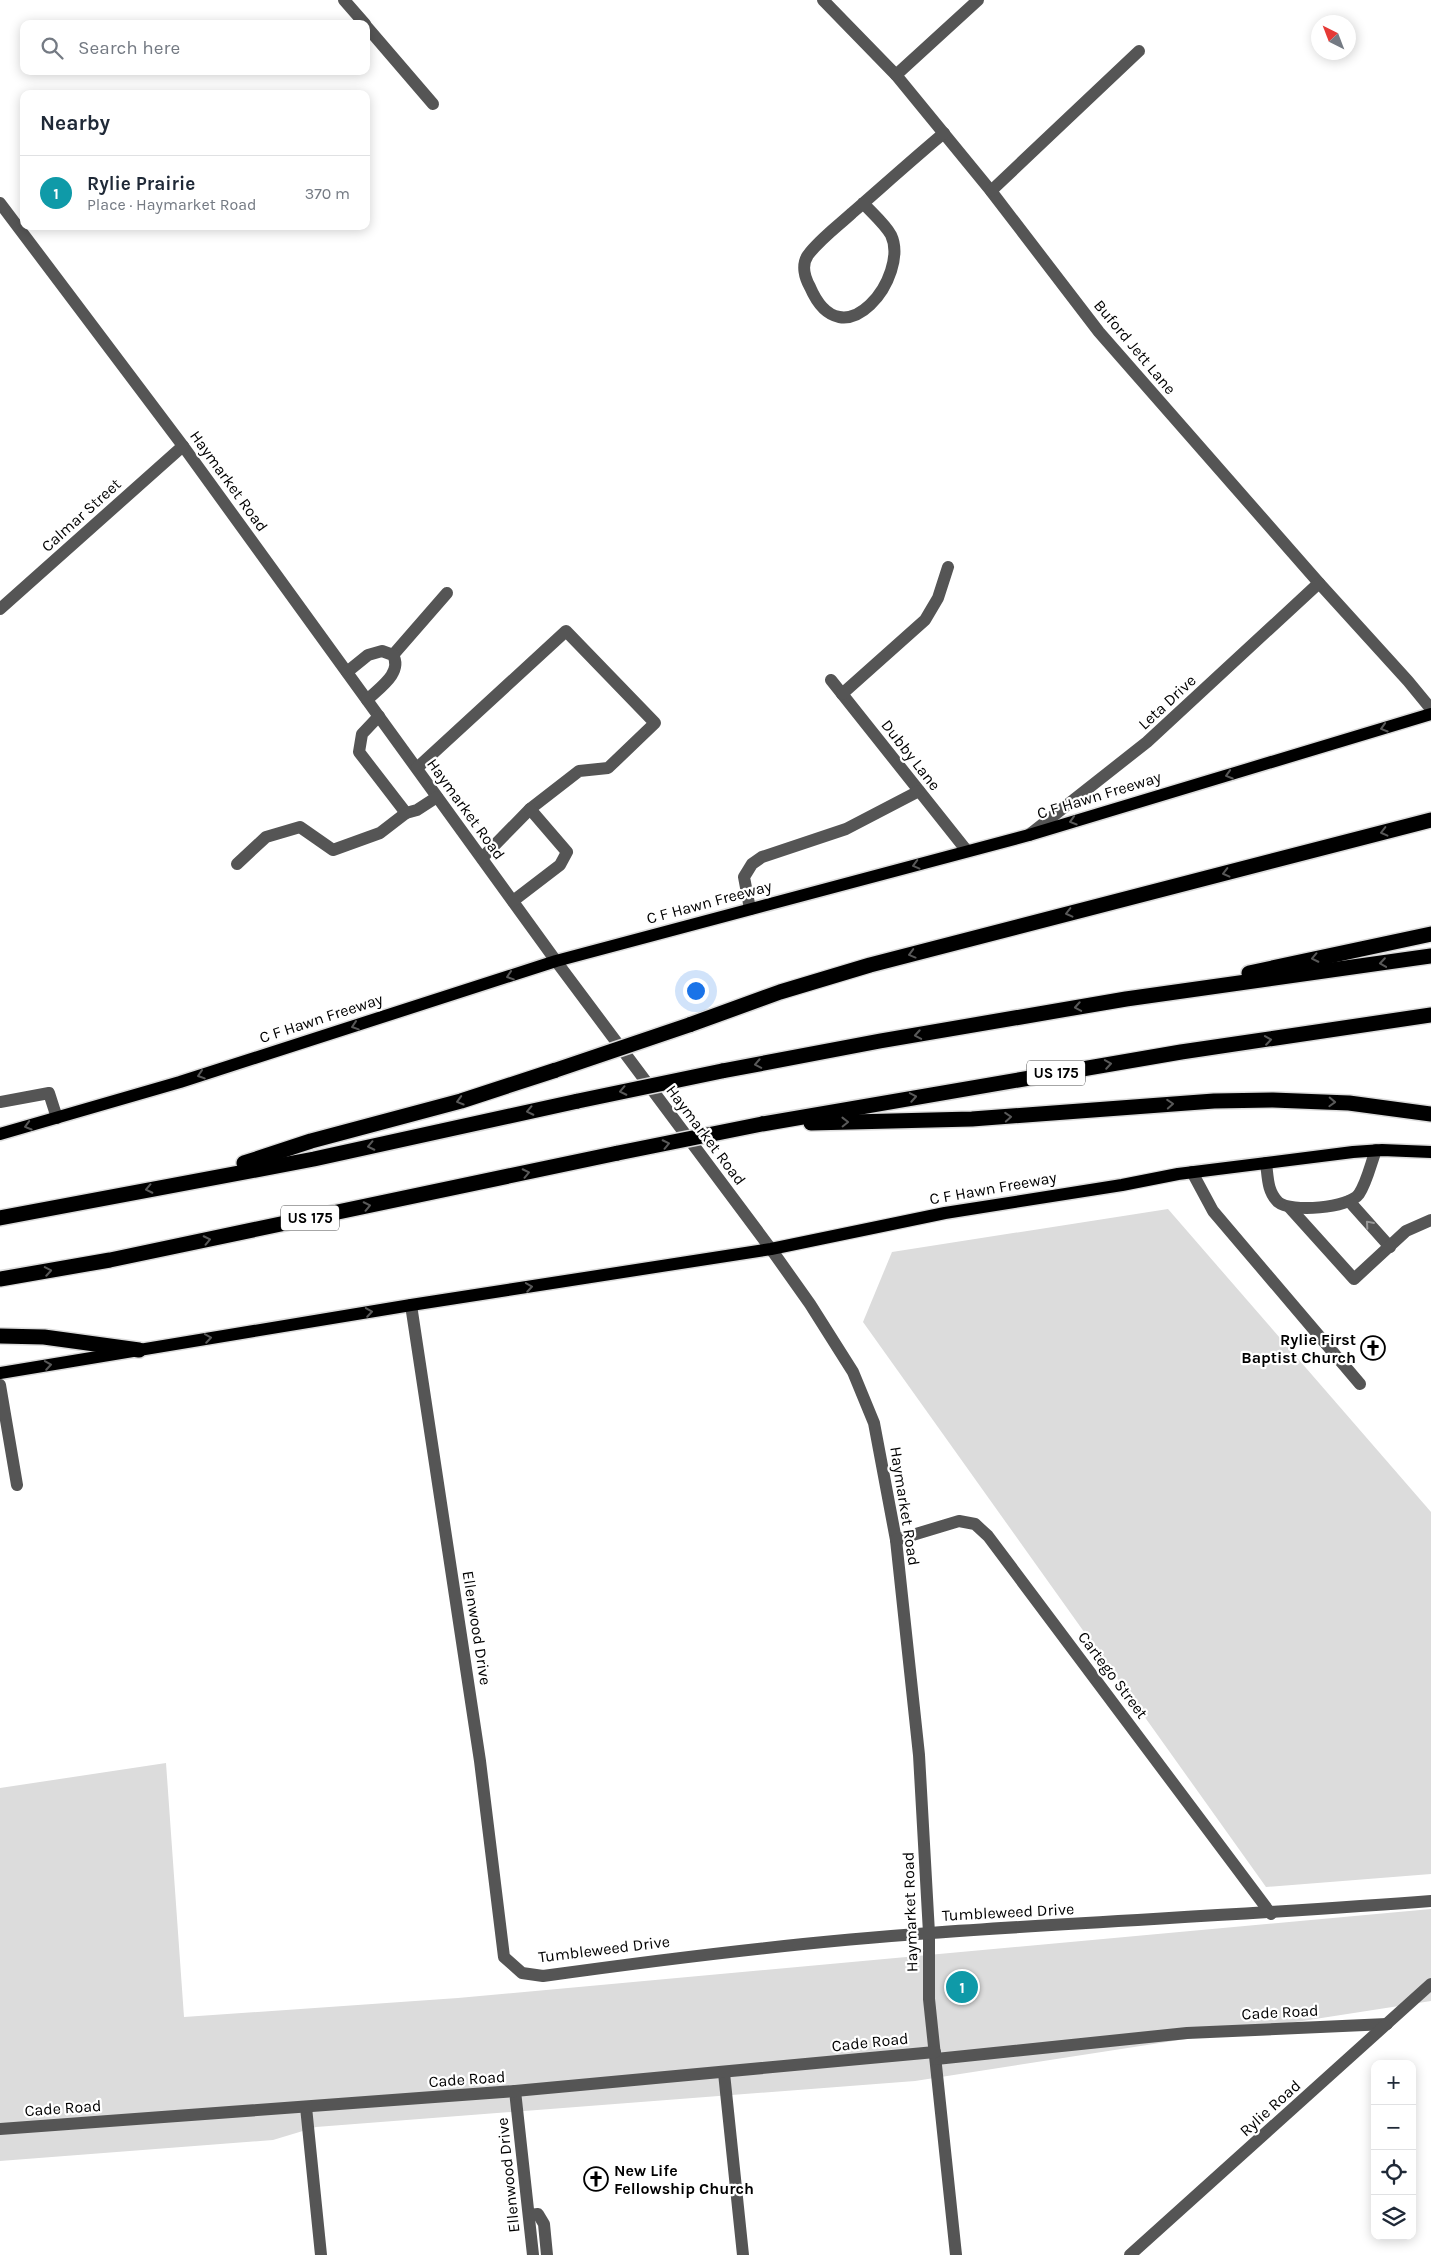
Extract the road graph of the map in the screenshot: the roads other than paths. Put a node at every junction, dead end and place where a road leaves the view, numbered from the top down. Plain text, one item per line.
1 (344, 0) edge
2 (823, 0) edge
3 (978, 0) edge
4 (361, 20) edge
5 (370, 31) edge
6 (1139, 51) dead end
7 (896, 74) junction
8 (433, 104) dead end
9 (944, 133) junction
10 (991, 191) junction
11 (0, 203) edge
12 (863, 203) junction
13 (20, 230) edge
14 (20, 230) edge
15 (183, 446) junction
16 (948, 567) dead end
17 (1319, 583) junction
18 (447, 593) dead end
19 (0, 609) edge
20 (393, 655) junction
21 (347, 672) junction
22 (831, 680) dead end
23 (842, 694) junction
24 (367, 700) junction
25 (1431, 709) edge
26 (1431, 714) edge
27 (379, 716) junction
28 (417, 768) junction
29 (919, 791) junction
30 (438, 797) junction
31 (530, 809) junction
32 (406, 813) junction
33 (1431, 820) edge
34 (1029, 835) junction
35 (966, 851) junction
36 (482, 858) junction
37 (237, 864) dead end
38 (513, 901) junction
39 (750, 909) junction
40 (1431, 934) edge
41 (1431, 956) edge
42 (556, 961) junction
43 (1126, 999) junction
44 (1431, 1015) edge
45 (1431, 1023) edge
46 (1351, 1028) junction
47 (0, 1102) edge
48 (1431, 1114) edge
49 (57, 1118) junction
50 (762, 1124) junction
51 (0, 1134) edge
52 (1376, 1150) junction
53 (1431, 1152) edge
54 (1266, 1162) junction
55 (1192, 1172) junction
56 (197, 1179) junction
57 (1349, 1201) junction
58 (1290, 1208) junction
59 (0, 1218) edge
60 (1431, 1220) edge
61 (1390, 1247) junction
62 (771, 1250) junction
63 (0, 1279) edge
64 (412, 1305) junction
65 (0, 1336) edge
66 (139, 1350) junction
67 (0, 1373) edge
68 (1360, 1384) dead end
69 (0, 1385) edge
70 (17, 1485) dead end
71 (896, 1540) junction
72 (1431, 1901) edge
73 (1271, 1914) junction
74 (929, 1933) junction
75 (504, 1957) joint
76 (1431, 1984) edge
77 (1387, 2024) junction
78 (936, 2055) junction
79 (724, 2073) junction
80 (515, 2091) junction
81 (306, 2106) junction
82 (0, 2129) edge
83 (529, 2215) junction
84 (322, 2255) edge
85 (533, 2255) edge
86 (547, 2255) edge
87 (742, 2255) edge
88 (956, 2255) edge
89 (1130, 2255) edge

1 - 4 street
2 - 7 street, Buford Jett Lane
3 - 7 street
5 - 8 street
6 - 10 street
7 - 9 street, Buford Jett Lane
9 - 10 street, Buford Jett Lane
9 - 12 street
10 - 17 street, Buford Jett Lane
11 - 13 street, Haymarket Road
12 - 12 street
14 - 15 street, Haymarket Road
15 - 19 street, Calmar Street
15 - 21 street, Haymarket Road
16 - 23 street
17 - 25 street, Buford Jett Lane
17 - 34 street, Leta Drive
18 - 20 street
20 - 21 street
20 - 24 street
21 - 24 street, Haymarket Road
22 - 23 street, Dubby Lane
23 - 29 street, Dubby Lane
24 - 27 street, Haymarket Road
26 -> 34 main road, C F Hawn Freeway
27 - 28 street, Haymarket Road
27 - 32 street
28 - 30 street, Haymarket Road
28 - 31 street
29 - 35 street, Dubby Lane
29 - 39 street
30 - 32 street
30 - 36 street, Haymarket Road
31 - 36 street
31 - 38 street
32 - 37 street
33 -> 56 highway, bridge
34 - 35 main road, C F Hawn Freeway
35 -> 39 main road, C F Hawn Freeway
36 - 38 street, Haymarket Road
38 - 42 street, Haymarket Road
39 - 42 main road, C F Hawn Freeway
40 -> 43 highway
41 -> 43 highway
42 -> 49 main road, C F Hawn Freeway
42 - 62 street, Haymarket Road
43 -> 56 highway, bridge
44 - 46 highway, US 175
45 - 46 highway
50 -> 46 highway, US 175
47 - 49 street
50 -> 48 highway
49 -> 51 main road, C F Hawn Freeway
63 -> 50 highway, US 175, bridge
52 - 53 main road, C F Hawn Freeway
52 - 54 main road, C F Hawn Freeway
52 - 57 street
54 - 55 main road, C F Hawn Freeway
54 - 58 street
55 - 62 main road, C F Hawn Freeway
55 - 68 street
56 -> 59 highway
57 - 58 street
61 -> 57 street
58 - 61 street
60 - 61 street
64 -> 62 main road, C F Hawn Freeway
62 - 71 street, Haymarket Road
66 -> 64 main road, C F Hawn Freeway
64 - 75 street, Ellenwood Drive
65 - 66 highway
67 -> 66 main road, C F Hawn Freeway
69 - 70 street
71 - 73 street, Cartego Street
71 - 74 street, Haymarket Road
72 - 73 street, Tumbleweed Drive
73 - 74 street, Tumbleweed Drive
74 - 75 street, Tumbleweed Drive
74 - 78 street, Haymarket Road
76 - 77 street, Rylie Road
77 - 78 street, Cade Road
77 - 89 street, Rylie Road
78 - 79 street, Cade Road
78 - 88 street, Haymarket Road
79 - 80 street, Cade Road
79 - 87 street
80 - 81 street, Cade Road
80 - 83 street, Ellenwood Drive
81 - 82 street, Cade Road
81 - 84 street
83 - 85 street, Ellenwood Drive
83 - 86 street

